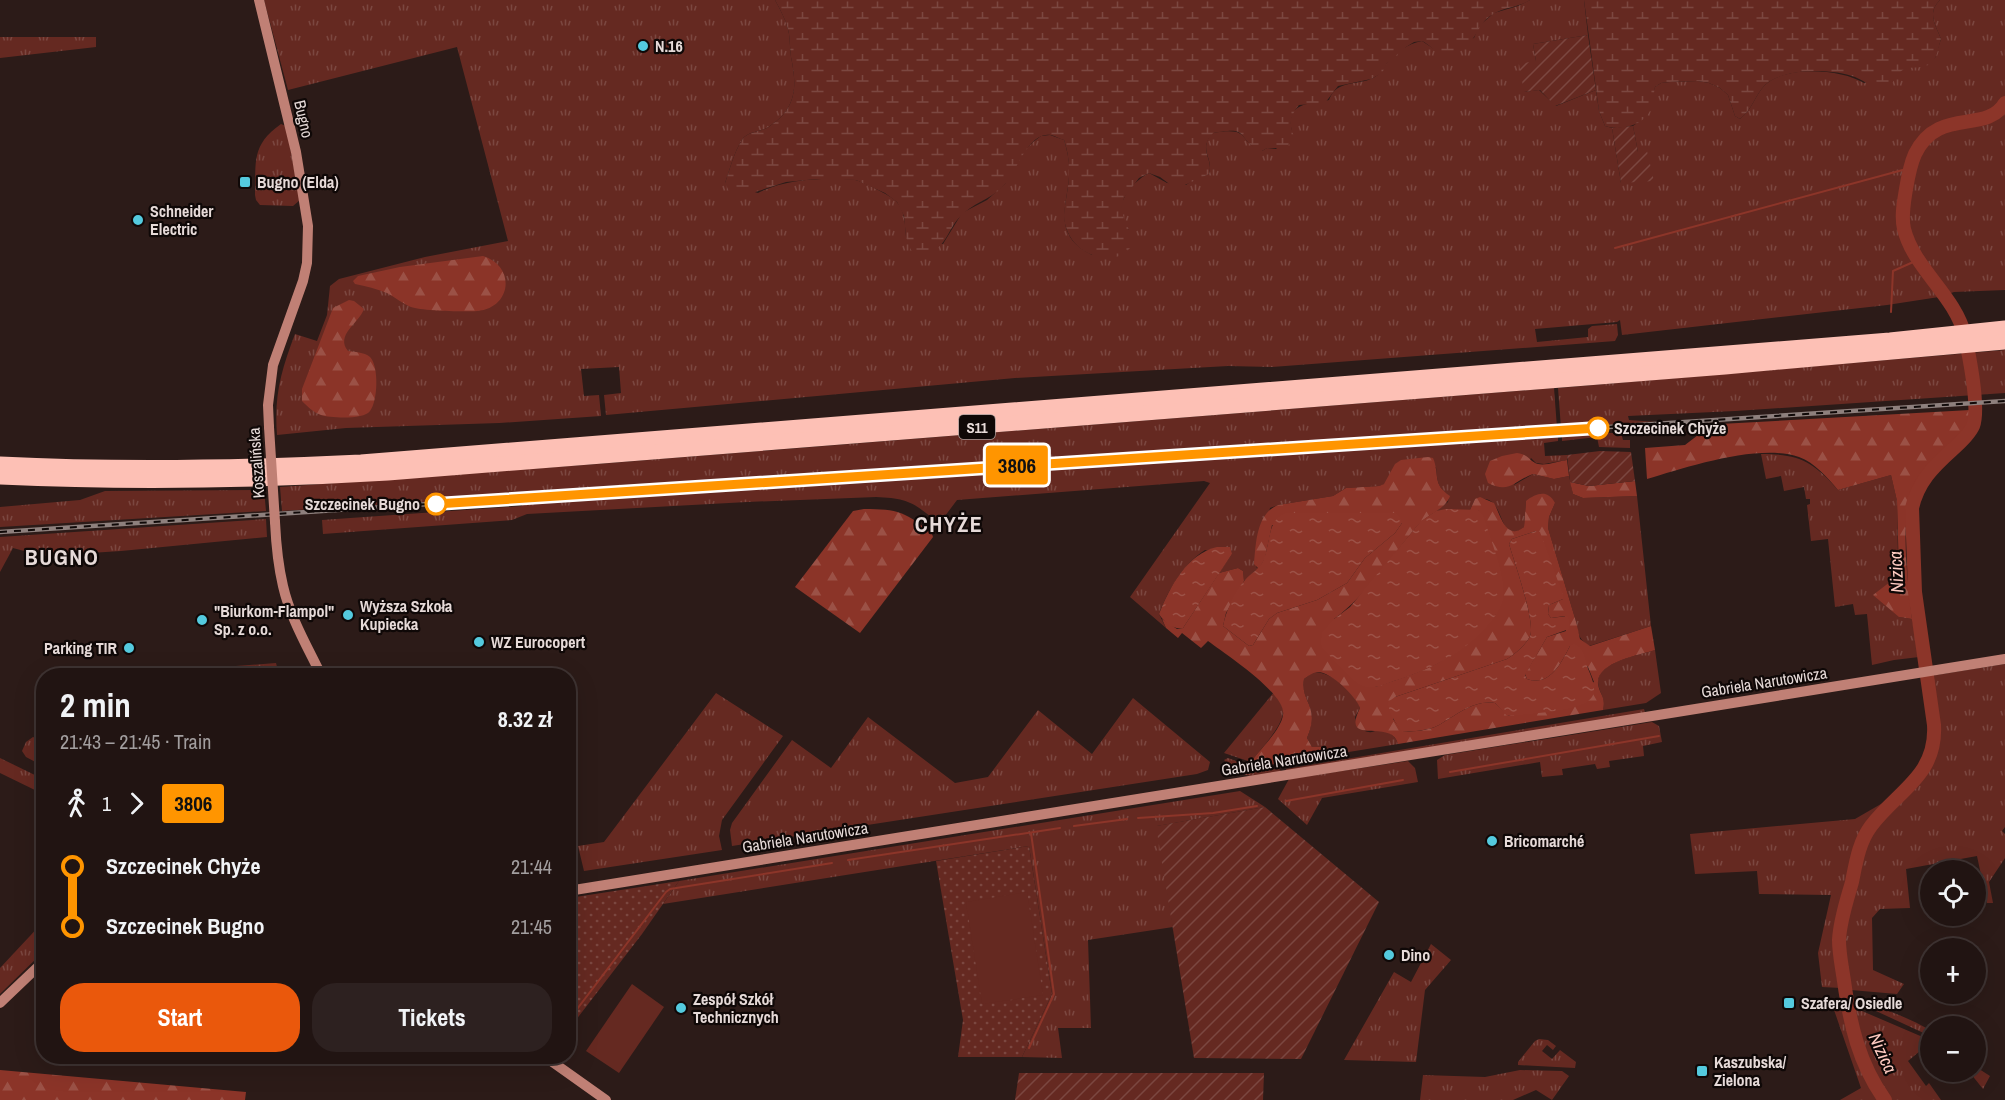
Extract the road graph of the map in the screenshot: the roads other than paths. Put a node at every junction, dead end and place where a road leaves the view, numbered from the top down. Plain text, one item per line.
1 (259, 0) edge
2 (308, 247) joint
3 (2005, 328) edge
4 (1976, 339) junction
5 (1952, 341) junction
6 (2005, 342) edge
7 (0, 464) edge
8 (0, 477) edge
9 (2005, 659) edge
10 (318, 668) edge
11 (576, 890) edge
12 (36, 969) edge
13 (0, 1003) edge
14 (555, 1064) edge
15 (606, 1100) edge

1 - 2 main road, Bugno
2 - 10 main road, Koszalińska, bridge
3 - 4 highway, S11
4 - 5 highway, S11
4 - 6 highway, S11
5 - 7 highway, S11
5 - 8 highway, S11
9 - 11 main road, Gabriela Narutowicza
12 - 13 main road
14 - 15 main road

